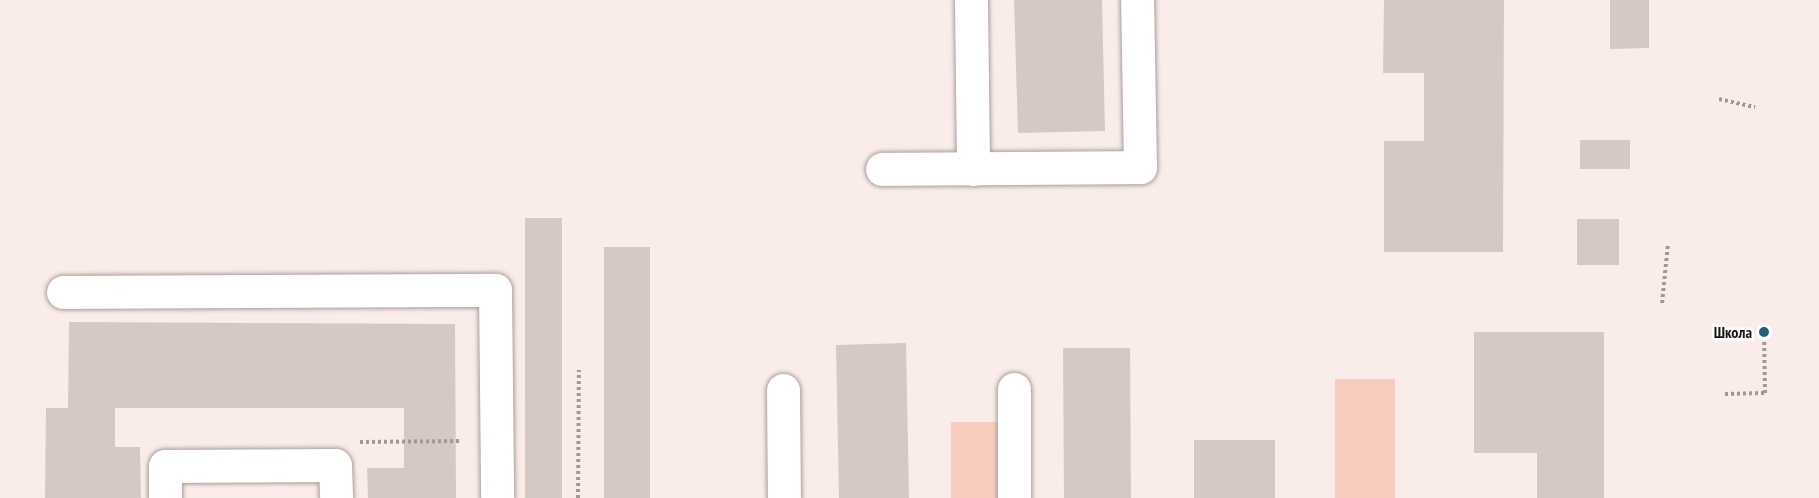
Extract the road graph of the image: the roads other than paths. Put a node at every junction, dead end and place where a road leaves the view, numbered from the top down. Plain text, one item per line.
1 (971, 0) edge
2 (1137, 0) edge
3 (882, 170) dead end
4 (973, 170) junction
5 (63, 292) dead end
6 (1014, 389) dead end
7 (783, 390) dead end
8 (165, 498) edge
9 (336, 498) edge
10 (497, 498) edge
11 (784, 498) edge
12 (1014, 498) edge

1 - 4 lane
2 - 4 lane
3 - 4 lane
5 - 10 lane
6 - 12 lane
7 - 11 lane
8 - 9 lane

